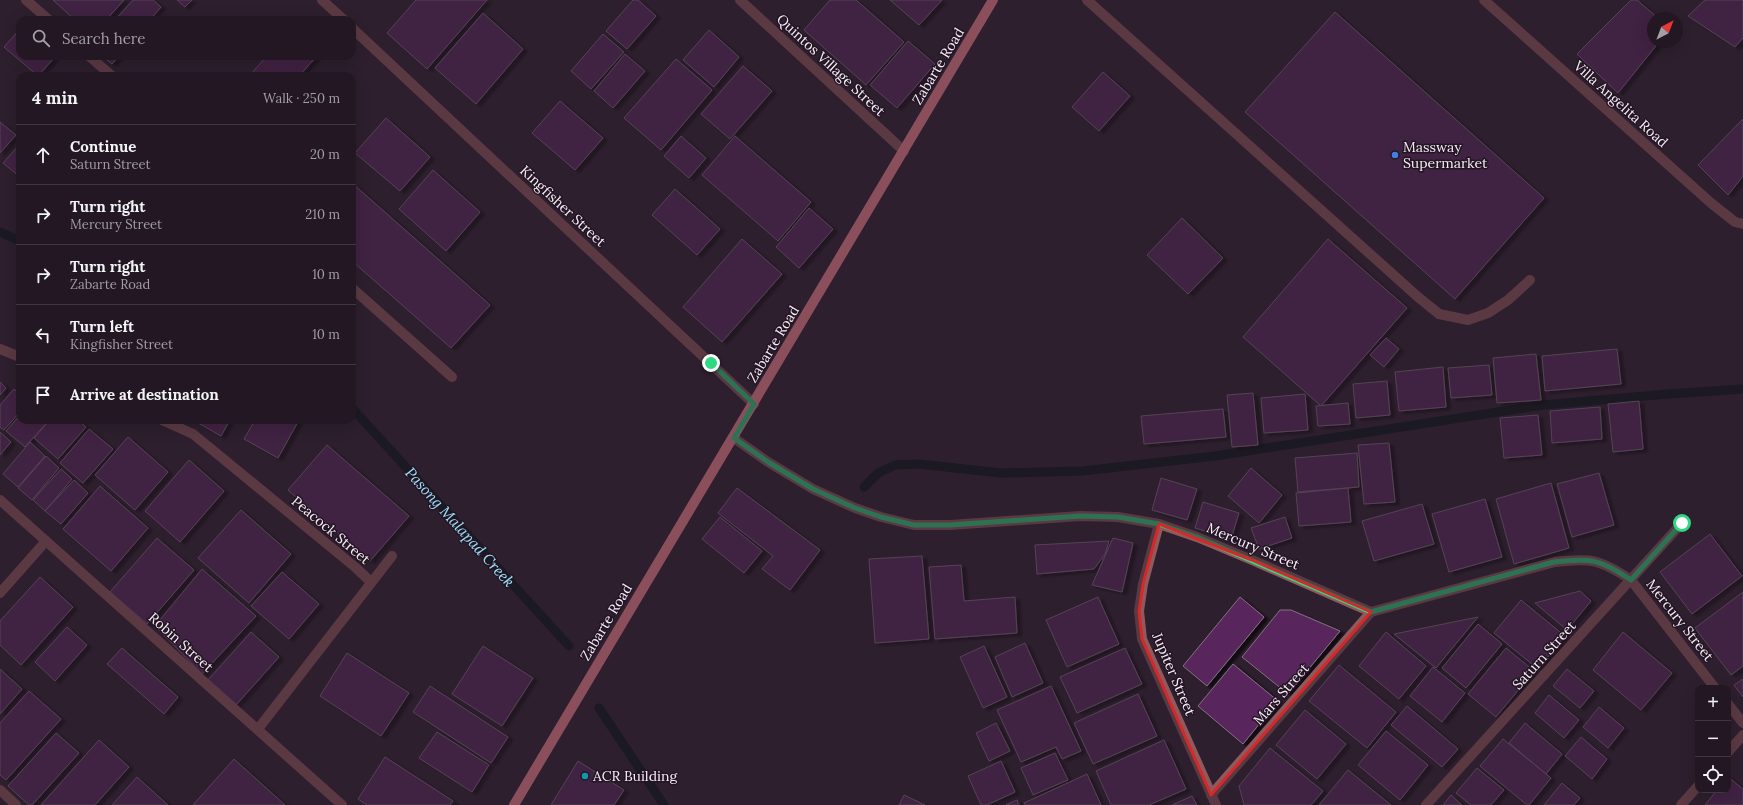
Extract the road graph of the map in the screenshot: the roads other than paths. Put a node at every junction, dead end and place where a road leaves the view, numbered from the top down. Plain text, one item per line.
1 (26, 0) edge
2 (322, 0) edge
3 (740, 0) edge
4 (993, 0) edge
5 (1087, 0) edge
6 (1484, 0) edge
7 (44, 16) edge
8 (340, 16) edge
9 (356, 32) edge
10 (94, 60) edge
11 (107, 72) edge
12 (904, 151) junction
13 (1743, 224) edge
14 (1530, 280) dead end
15 (356, 292) edge
16 (0, 349) edge
17 (16, 355) edge
18 (452, 377) dead end
19 (754, 404) junction
20 (171, 424) edge
21 (734, 438) junction
22 (0, 500) edge
23 (1682, 523) dead end
24 (1159, 524) junction
25 (46, 541) junction
26 (392, 556) dead end
27 (1631, 580) junction
28 (371, 582) junction
29 (0, 593) edge
30 (1371, 612) junction
31 (1713, 685) edge
32 (1731, 708) edge
33 (1743, 723) edge
34 (258, 729) junction
35 (1743, 735) edge
36 (1731, 749) edge
37 (1695, 789) edge
38 (0, 790) edge
39 (1211, 794) junction
40 (16, 805) edge
41 (342, 805) edge
42 (514, 805) edge
43 (1216, 805) edge
44 (1426, 805) edge
45 (1680, 805) edge

1 - 7 street
2 - 8 street
3 - 12 street, Quintos Village Street
4 - 12 main road, Zabarte Road
5 - 14 street
6 - 13 street, Villa Angelita Road
9 - 19 street, Kingfisher Street
10 - 11 street
12 - 19 main road, Zabarte Road
15 - 18 street
16 - 17 street
19 - 21 main road, Zabarte Road
20 - 28 street, Peacock Street
21 - 24 street, Mercury Street
21 - 42 main road, Zabarte Road
22 - 25 street, Robin Street
23 - 27 street, Saturn Street
24 - 30 street, Mercury Street
24 - 39 street, Jupiter Street
25 - 29 street
25 - 34 street, Robin Street
26 - 28 street
27 - 30 street, Mercury Street
27 - 31 street, Mercury Street
27 - 44 street, Saturn Street
28 - 34 street, Peacock Street
30 - 39 street, Mars Street
32 - 33 street
34 - 41 street, Robin Street
35 - 36 street
37 - 45 street
38 - 40 street
39 - 43 street, Jupiter Street

